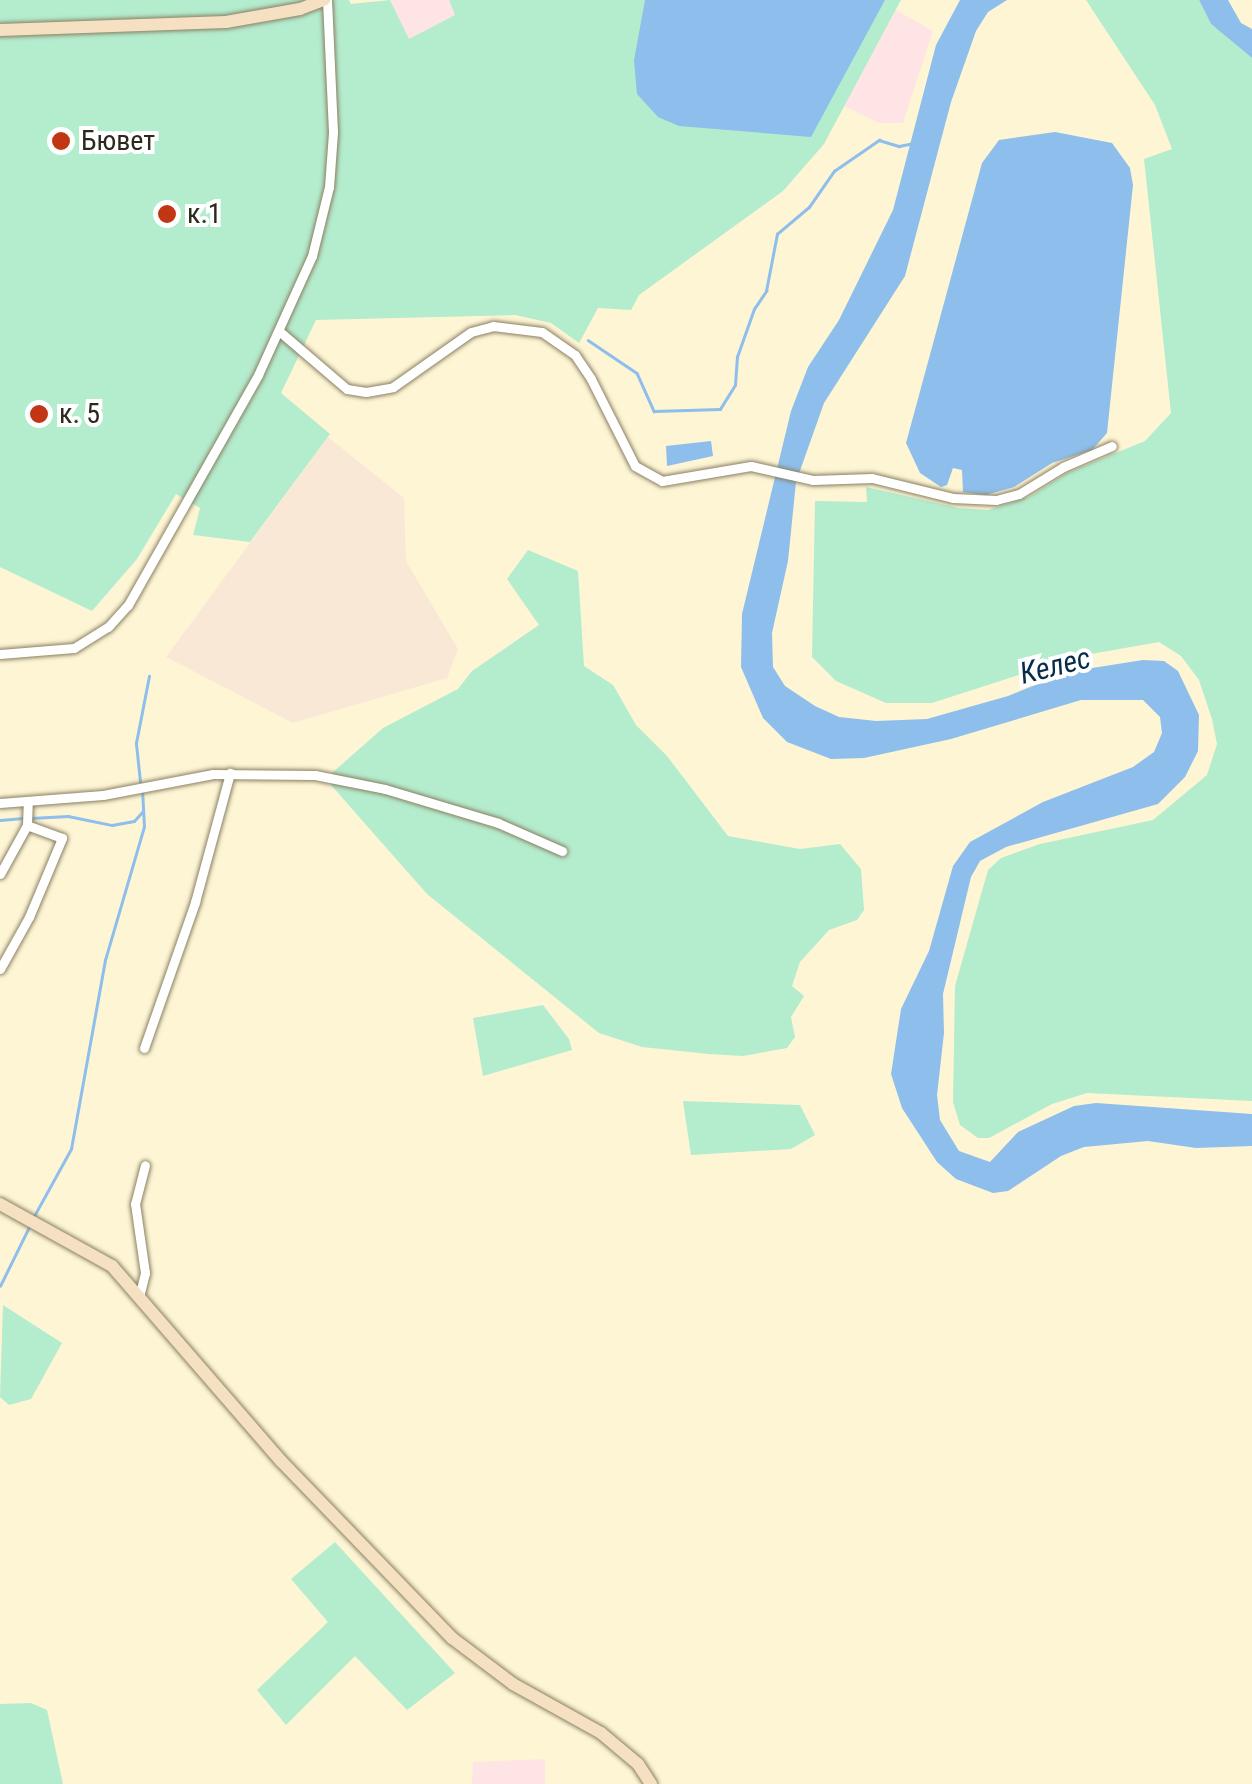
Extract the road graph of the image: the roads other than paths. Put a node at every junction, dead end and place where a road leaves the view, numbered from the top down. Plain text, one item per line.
1 (325, 0) edge
2 (0, 30) edge
3 (280, 331) junction
4 (1112, 446) dead end
5 (0, 654) edge
6 (230, 773) junction
7 (0, 802) edge
8 (28, 802) junction
9 (27, 825) junction
10 (562, 851) dead end
11 (0, 874) edge
12 (0, 970) edge
13 (144, 1048) dead end
14 (145, 1164) dead end
15 (0, 1204) edge
16 (140, 1293) junction
17 (651, 1784) edge

1 - 2 main road
1 - 3 street
3 - 4 street
3 - 5 street
6 - 8 street
6 - 10 street
6 - 13 street
7 - 8 street
8 - 9 street
9 - 11 street
9 - 12 street
14 - 16 street
15 - 16 main road
16 - 17 main road

